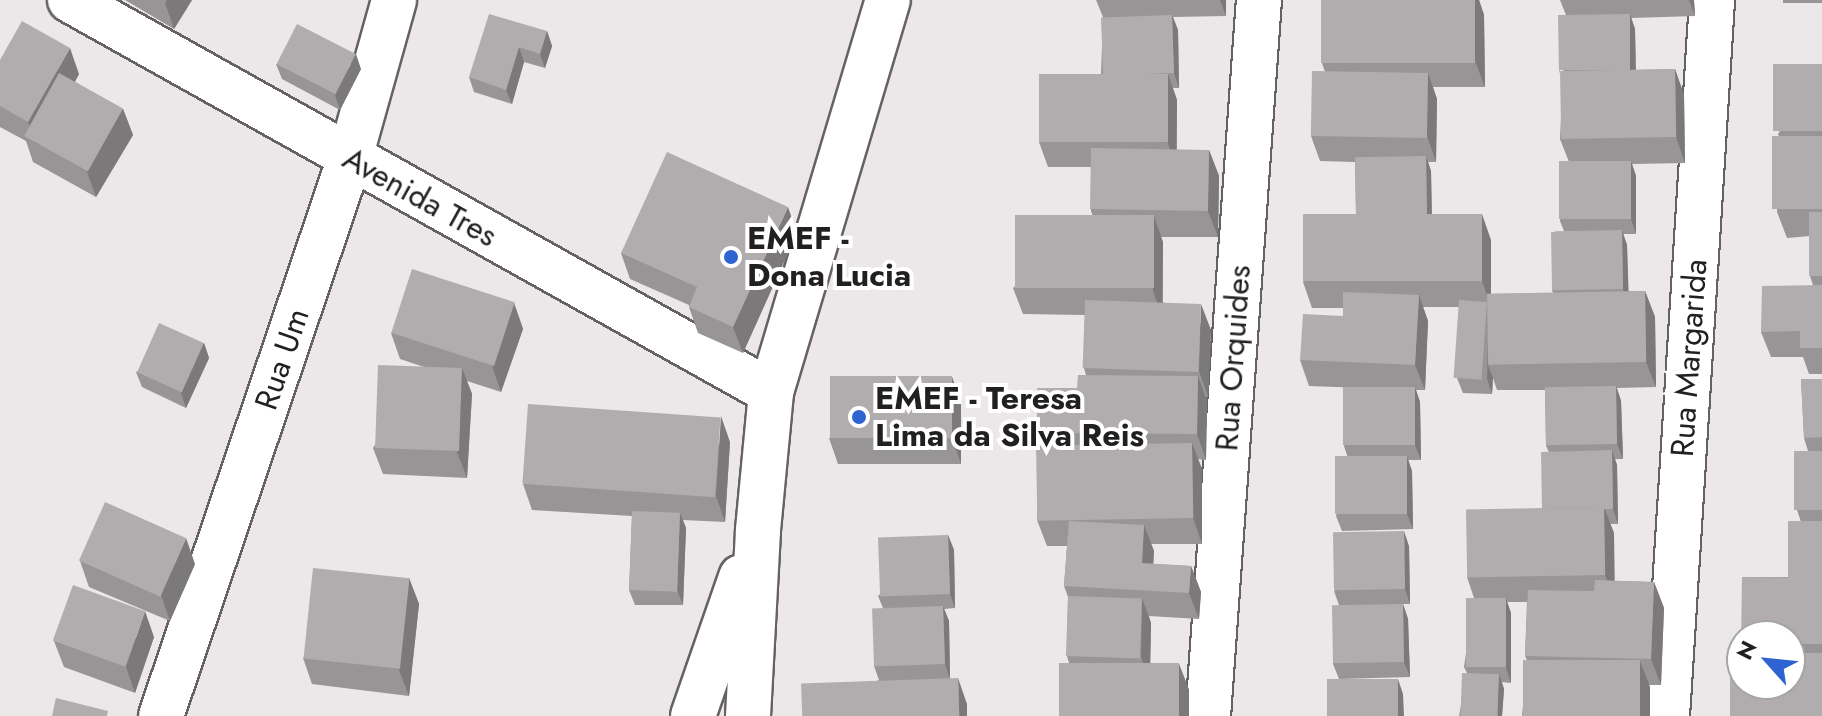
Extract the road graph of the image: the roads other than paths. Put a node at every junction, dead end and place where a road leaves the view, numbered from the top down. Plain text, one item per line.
1 (70, 0) edge
2 (394, 0) edge
3 (888, 0) edge
4 (1259, 0) edge
5 (1712, 0) edge
6 (350, 158) junction
7 (771, 392) junction
8 (758, 530) junction
9 (161, 716) edge
10 (693, 716) edge
11 (748, 716) edge
12 (1208, 716) edge
13 (1667, 716) edge

1 - 6 street, Avenida Tres
2 - 6 street, Rua Um
3 - 7 street
4 - 12 street, Rua Orquides
5 - 13 street, Rua Margarida
6 - 7 street, Avenida Tres
6 - 9 street, Rua Um
7 - 8 street
8 - 10 street
8 - 11 street

